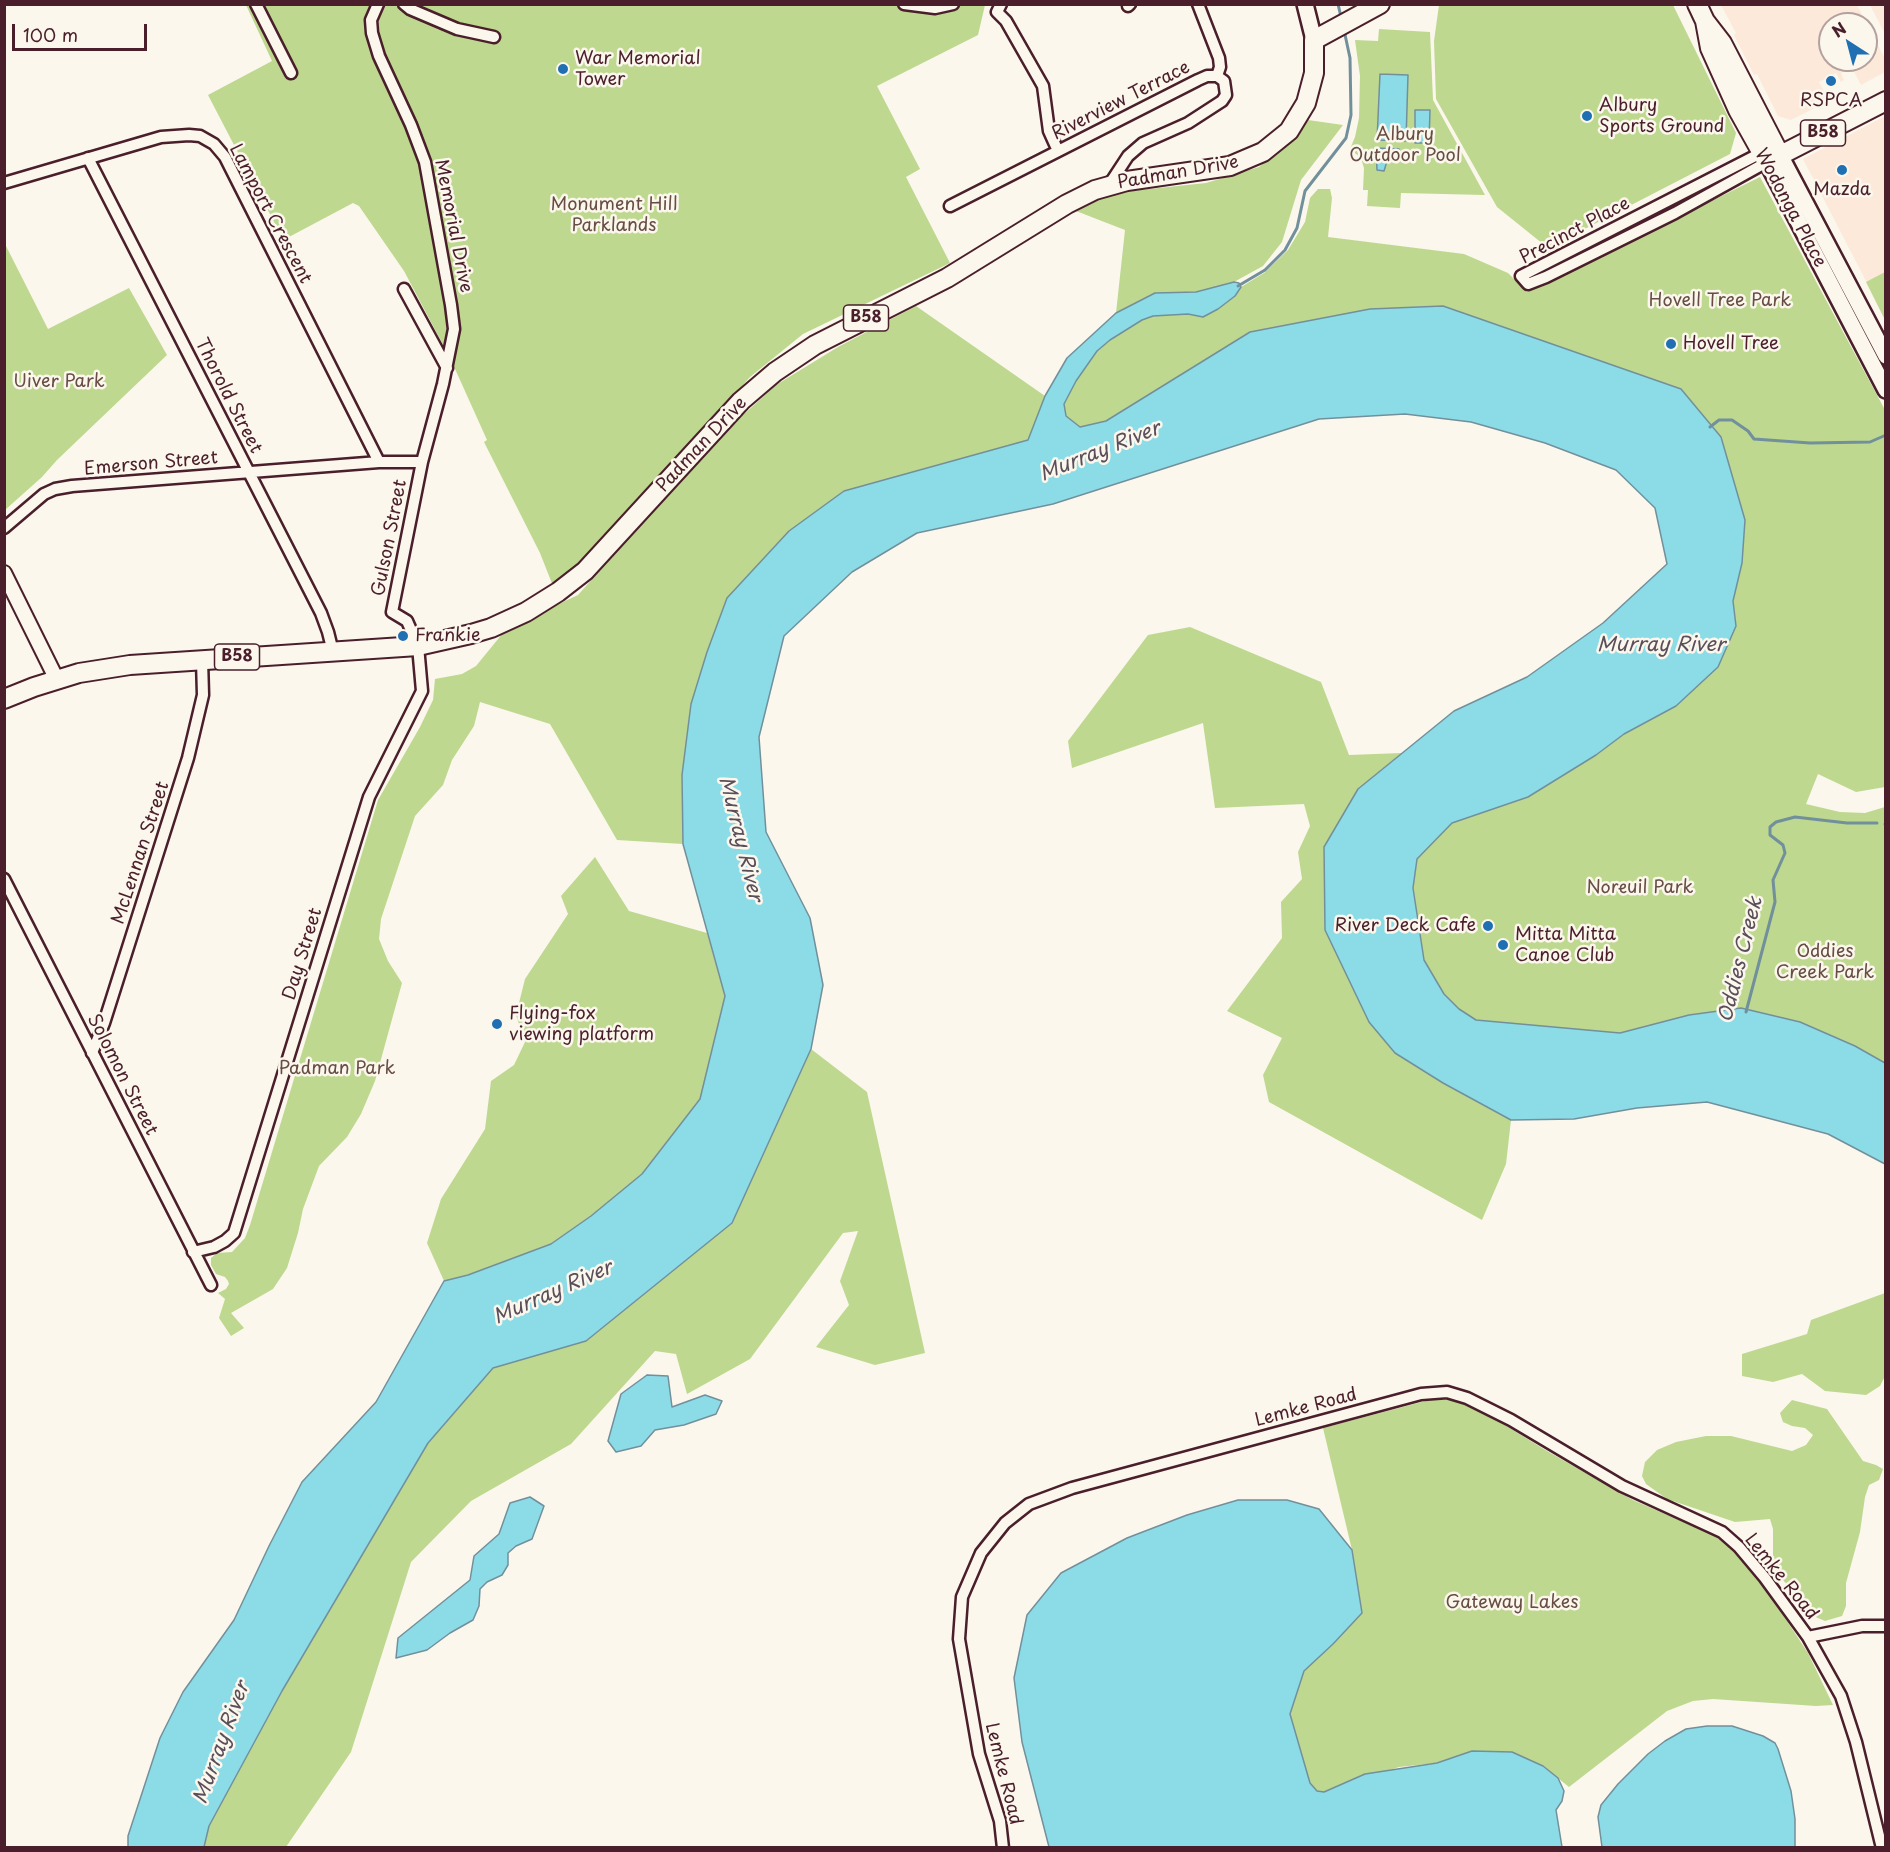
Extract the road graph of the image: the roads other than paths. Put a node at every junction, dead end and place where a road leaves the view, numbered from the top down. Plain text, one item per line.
1 (256, 4) edge
2 (378, 4) edge
3 (404, 4) edge
4 (904, 4) edge
5 (953, 4) edge
6 (1001, 4) edge
7 (1198, 4) edge
8 (1305, 4) edge
9 (1380, 4) edge
10 (1697, 4) edge
11 (494, 37) dead end
12 (1314, 40) junction
13 (291, 73) dead end
14 (1217, 76) junction
15 (1886, 87) edge
16 (1886, 101) edge
17 (1058, 151) junction
18 (1771, 154) junction
19 (88, 158) junction
20 (1724, 172) junction
21 (1706, 182) junction
22 (1730, 182) junction
23 (4, 183) edge
24 (1108, 185) junction
25 (1712, 193) junction
26 (950, 206) dead end
27 (404, 289) dead end
28 (1886, 356) edge
29 (447, 368) junction
30 (1886, 390) edge
31 (379, 462) junction
32 (422, 462) junction
33 (249, 472) junction
34 (4, 528) edge
35 (4, 573) edge
36 (418, 646) junction
37 (333, 652) junction
38 (202, 660) junction
39 (57, 680) junction
40 (4, 699) edge
41 (4, 879) edge
42 (92, 1053) junction
43 (193, 1252) junction
44 (211, 1285) dead end
45 (1886, 1626) edge
46 (1808, 1637) junction
47 (1003, 1848) edge
48 (1882, 1848) edge

1 - 13 street
2 - 29 street, Memorial Drive
3 - 11 street
4 - 5 street
6 - 17 street
7 - 14 street
8 - 12 main road
9 - 12 main road
10 - 18 main road, Wodonga Place / B58
12 - 24 main road, Padman Drive / B58
14 - 17 street, Riverview Terrace
14 - 24 street, Riverview Terrace
15 - 18 main road, B58
16 - 18 main road, B58
17 - 26 street, Riverview Terrace
18 - 20 street, Precinct Place
18 - 22 street, Precinct Place
18 - 28 main road, Wodonga Place
18 - 30 main road, Wodonga Place
19 - 23 street, Lamport Crescent
19 - 31 street, Lamport Crescent
19 - 33 street, Thorold Street
20 - 21 street, Precinct Place
20 - 22 street
21 - 25 street
21 - 25 street, Precinct Place
22 - 25 street, Precinct Place
24 - 36 main road, Padman Drive / B58
27 - 29 street
29 - 32 street, Memorial Drive
31 - 32 street, Emerson Street
31 - 33 street, Emerson Street
32 - 36 street, Gulson Street
33 - 34 street, Emerson Street
33 - 37 street, Thorold Street
35 - 39 street
36 - 37 main road, Padman Drive / B58
36 - 43 street, Day Street
37 - 38 main road, Padman Drive / B58
38 - 39 main road, Padman Drive / B58
38 - 42 street, McLennan Street
39 - 40 main road, Padman Drive / B58
41 - 42 street, Solomon Street
42 - 43 street, Solomon Street
43 - 44 street, Solomon Street
45 - 46 street, Lemke Road
46 - 47 street, Lemke Road
46 - 48 street

